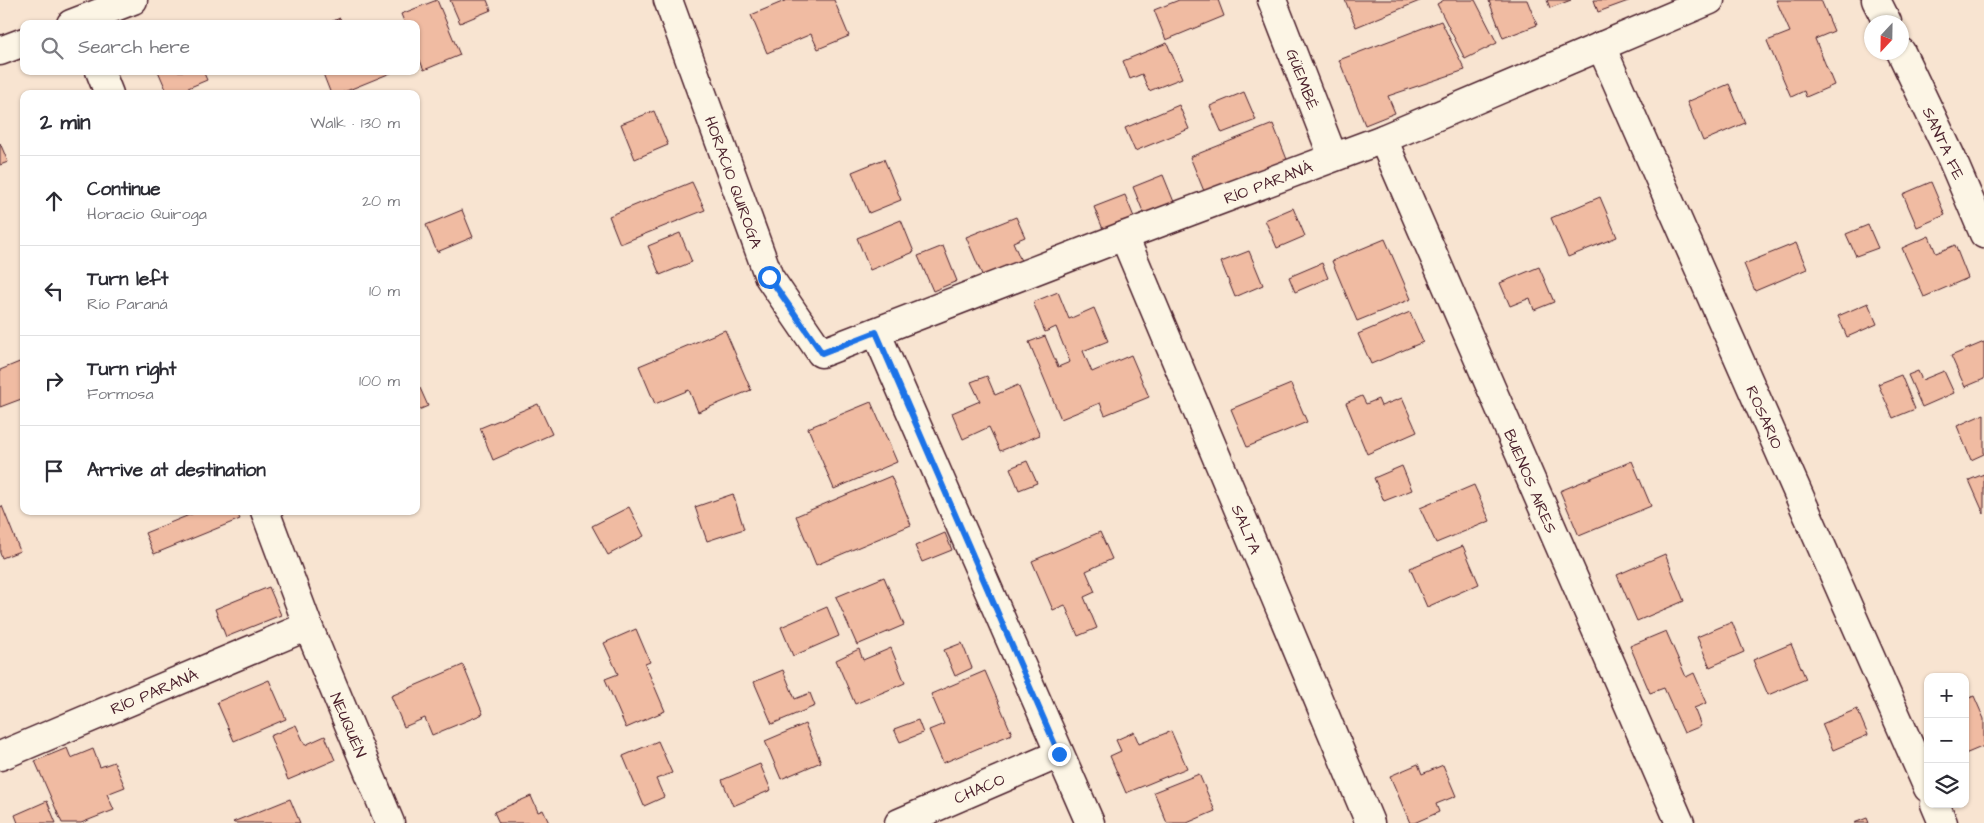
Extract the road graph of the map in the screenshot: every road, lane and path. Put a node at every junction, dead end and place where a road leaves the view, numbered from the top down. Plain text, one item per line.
1 (133, 0) edge
2 (668, 0) edge
3 (1272, 0) edge
4 (1710, 0) edge
5 (1876, 0) edge
6 (1884, 15) edge
7 (77, 17) edge
8 (20, 44) edge
9 (1601, 46) junction
10 (0, 51) edge
11 (1905, 60) edge
12 (102, 75) edge
13 (107, 90) edge
14 (1383, 138) junction
15 (1333, 157) junction
16 (1984, 234) edge
17 (1124, 236) junction
18 (876, 332) junction
19 (822, 353) joint
20 (266, 515) edge
21 (308, 626) junction
22 (1059, 754) junction
23 (0, 756) edge
24 (1924, 779) edge
25 (1937, 808) edge
26 (390, 823) edge
27 (899, 823) edge
28 (1090, 823) edge
29 (1370, 823) edge
30 (1680, 823) edge
31 (1943, 823) edge

1 - 7 street
2 - 19 street, HORACIO QUIROGA
3 - 15 street, GÜEMBÉ
4 - 9 street, RÍO PARANÁ
5 - 6 street
8 - 10 street
9 - 14 street, RÍO PARANÁ
9 - 24 street, ROSARIO
11 - 16 street, SANTA FE
12 - 13 street
14 - 15 street, RÍO PARANÁ
14 - 30 street, BUENOS AIRES
15 - 17 street, RÍO PARANÁ
17 - 18 street, RÍO PARANÁ
17 - 29 street, SALTA
18 - 19 street, RÍO PARANÁ
18 - 22 street
20 - 21 street, NEUQUÉN
21 - 23 street, RÍO PARANÁ
21 - 26 street, NEUQUÉN
22 - 27 street, CHACO
22 - 28 street
25 - 31 street

